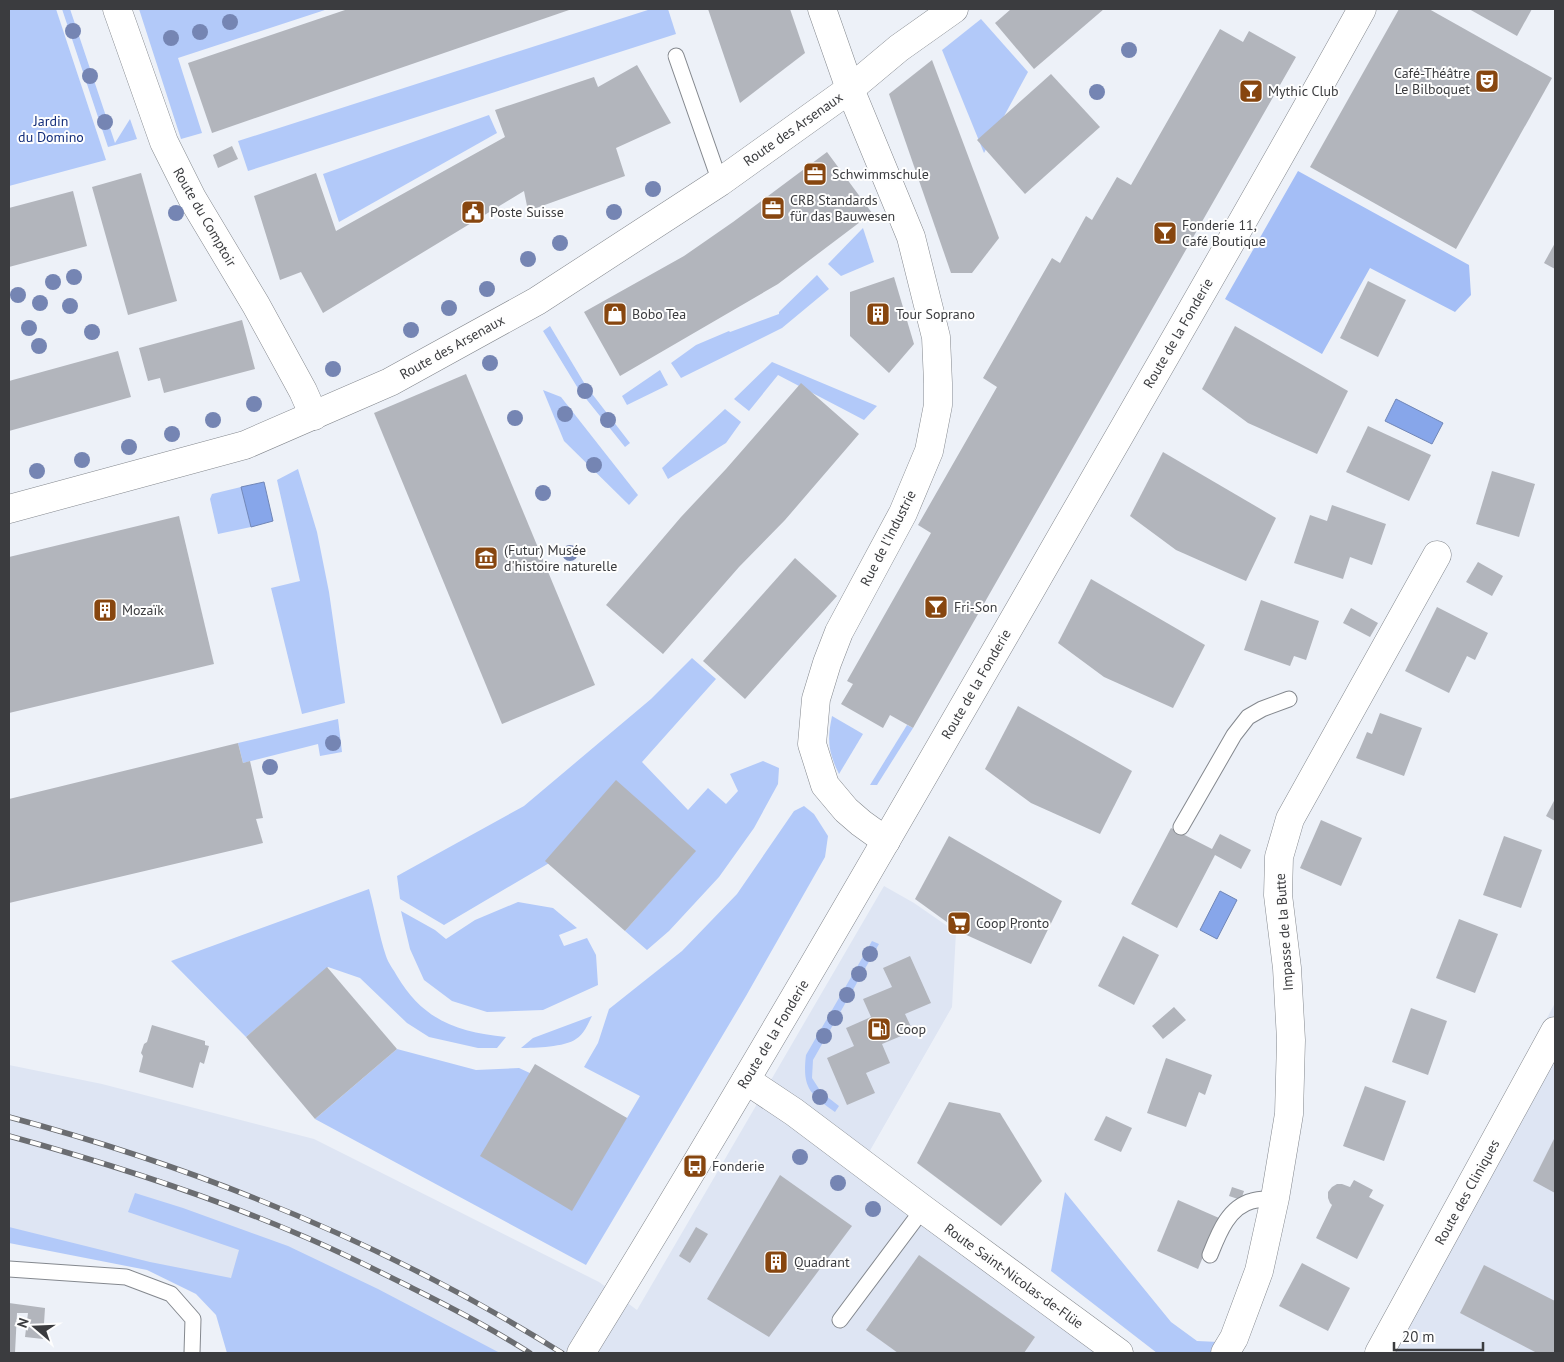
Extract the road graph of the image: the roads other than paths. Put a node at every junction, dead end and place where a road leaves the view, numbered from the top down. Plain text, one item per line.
1 (117, 9) edge
2 (822, 9) edge
3 (954, 9) edge
4 (1362, 9) edge
5 (676, 56) dead end
6 (850, 89) junction
7 (720, 182) junction
8 (314, 416) junction
9 (9, 509) edge
10 (1437, 554) dead end
11 (1289, 699) dead end
12 (1181, 827) dead end
13 (886, 841) junction
14 (1555, 1031) edge
15 (746, 1080) junction
16 (1275, 1198) junction
17 (923, 1209) junction
18 (1210, 1255) dead end
19 (9, 1269) edge
20 (840, 1320) dead end
21 (1107, 1350) edge
22 (192, 1353) edge
23 (581, 1353) edge
24 (1225, 1353) edge
25 (1379, 1353) edge

1 - 8 street, Route du Comptoir
2 - 6 street, Rue de l'Industrie
3 - 6 street, Route des Arsenaux
4 - 13 street, Route de la Fonderie
5 - 7 lane
6 - 7 street, Route des Arsenaux
6 - 13 street, Rue de l'Industrie
7 - 8 street, Route des Arsenaux
8 - 9 street, Route des Arsenaux
10 - 16 street, Impasse de la Butte
11 - 12 lane
13 - 15 street, Route de la Fonderie
14 - 25 street, Route des Cliniques
15 - 17 street, Route Saint-Nicolas-de-Flüe
15 - 23 street, Route de la Fonderie
16 - 18 lane
16 - 24 street, Impasse de la Butte
17 - 20 lane
17 - 21 street, Route Saint-Nicolas-de-Flüe
19 - 22 lane

